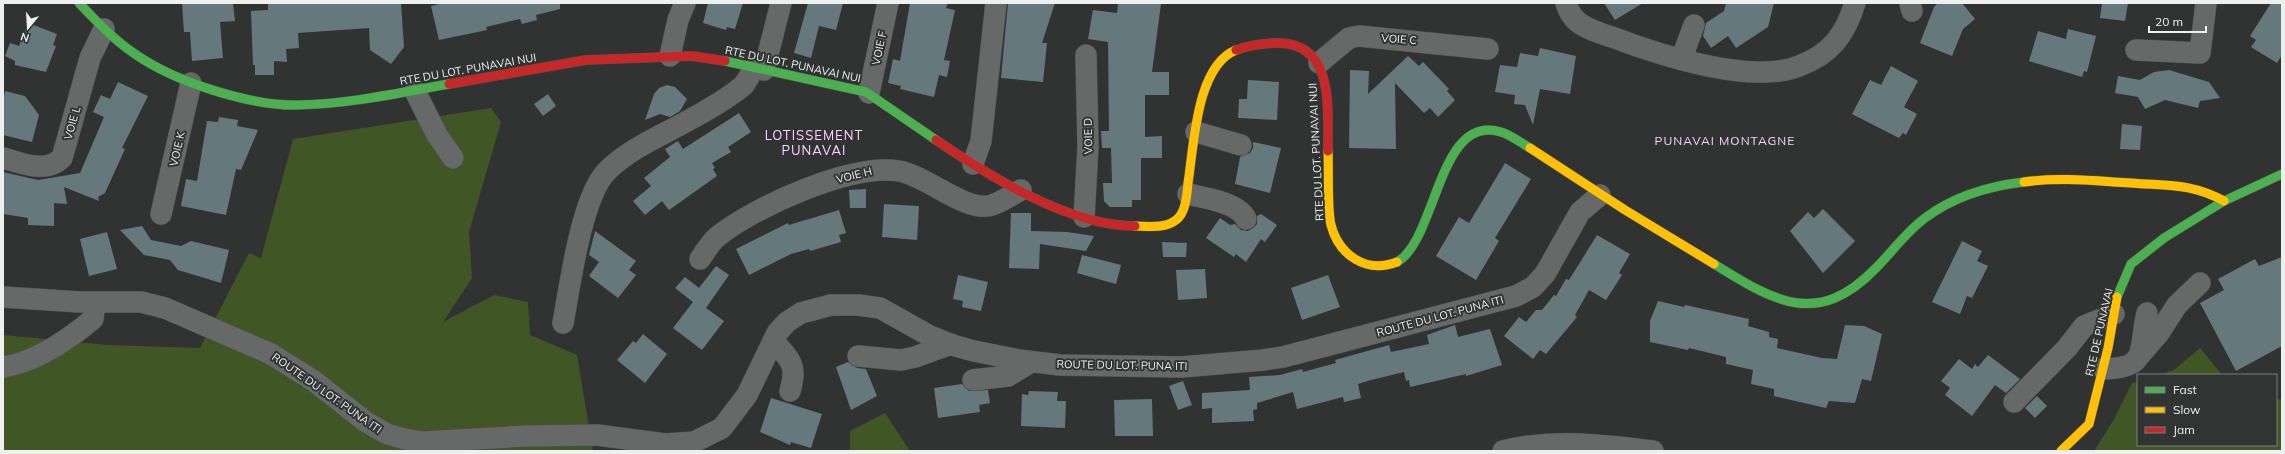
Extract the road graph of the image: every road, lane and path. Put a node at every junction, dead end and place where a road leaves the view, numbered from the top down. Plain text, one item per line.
1 (79, 3) edge
2 (685, 3) edge
3 (781, 3) edge
4 (888, 3) edge
5 (996, 3) edge
6 (1566, 3) edge
7 (1855, 3) edge
8 (2206, 3) edge
9 (1694, 26) dead end
10 (104, 29) junction
11 (1488, 48) dead end
12 (2136, 50) dead end
13 (1086, 55) dead end
14 (670, 56) junction
15 (1685, 60) junction
16 (1319, 63) junction
17 (760, 69) junction
18 (191, 82) junction
19 (415, 91) junction
20 (869, 93) junction
21 (1196, 132) junction
22 (1241, 145) dead end
23 (3, 158) edge
24 (452, 158) dead end
25 (974, 164) junction
26 (2282, 174) edge
27 (1021, 190) junction
28 (1188, 194) junction
29 (1600, 195) junction
30 (2224, 201) junction
31 (161, 214) dead end
32 (1084, 217) junction
33 (1246, 219) dead end
34 (700, 259) dead end
35 (2200, 283) dead end
36 (3, 297) edge
37 (95, 302) junction
38 (2147, 313) dead end
39 (2114, 314) junction
40 (563, 323) dead end
41 (774, 341) junction
42 (951, 344) junction
43 (2140, 355) junction
44 (858, 356) dead end
45 (1031, 362) junction
46 (3, 367) edge
47 (2103, 369) junction
48 (973, 380) dead end
49 (790, 391) dead end
50 (2014, 402) dead end
51 (1503, 451) edge
52 (1653, 451) edge
53 (2061, 451) edge

1 - 10 main road, RTE DU LOT. PUNAVAI NUI
2 - 14 street
3 - 17 street
4 - 20 street, VOIE F
5 - 25 street
6 - 15 street
7 - 15 street
8 - 12 street
9 - 15 street
10 - 18 main road, RTE DU LOT. PUNAVAI NUI
10 - 23 street, VOIE L
11 - 16 street, VOIE C
13 - 32 street, VOIE D
14 - 17 main road, RTE DU LOT. PUNAVAI NUI
14 - 19 main road, RTE DU LOT. PUNAVAI NUI
16 - 21 main road, RTE DU LOT. PUNAVAI NUI
16 - 29 main road, RTE DU LOT. PUNAVAI NUI
17 - 20 main road, RTE DU LOT. PUNAVAI NUI
17 - 40 street
18 - 19 main road, RTE DU LOT. PUNAVAI NUI
18 - 31 street, VOIE K
19 - 24 street
20 - 25 main road, RTE DU LOT. PUNAVAI NUI
21 - 22 street
21 - 28 main road, RTE DU LOT. PUNAVAI NUI
25 - 27 main road, RTE DU LOT. PUNAVAI NUI
26 - 30 main road, RTE DE PUNAVAI
27 - 32 main road, RTE DU LOT. PUNAVAI NUI
27 - 34 street, VOIE H
28 - 32 main road, RTE DU LOT. PUNAVAI NUI
28 - 33 street
29 - 30 main road
29 - 45 street, ROUTE DU LOT. PUNA ITI
30 - 39 main road, RTE DE PUNAVAI
35 - 43 street
36 - 37 street, ROUTE DU LOT. PUNA ITI
37 - 41 street, ROUTE DU LOT. PUNA ITI
37 - 46 street
38 - 43 street
39 - 47 main road, RTE DE PUNAVAI
39 - 50 street
41 - 42 street, ROUTE DU LOT. PUNA ITI
41 - 49 street
42 - 44 street
42 - 45 street, ROUTE DU LOT. PUNA ITI
43 - 47 street
45 - 48 street
47 - 53 main road, RTE DE PUNAVAI
51 - 52 street

